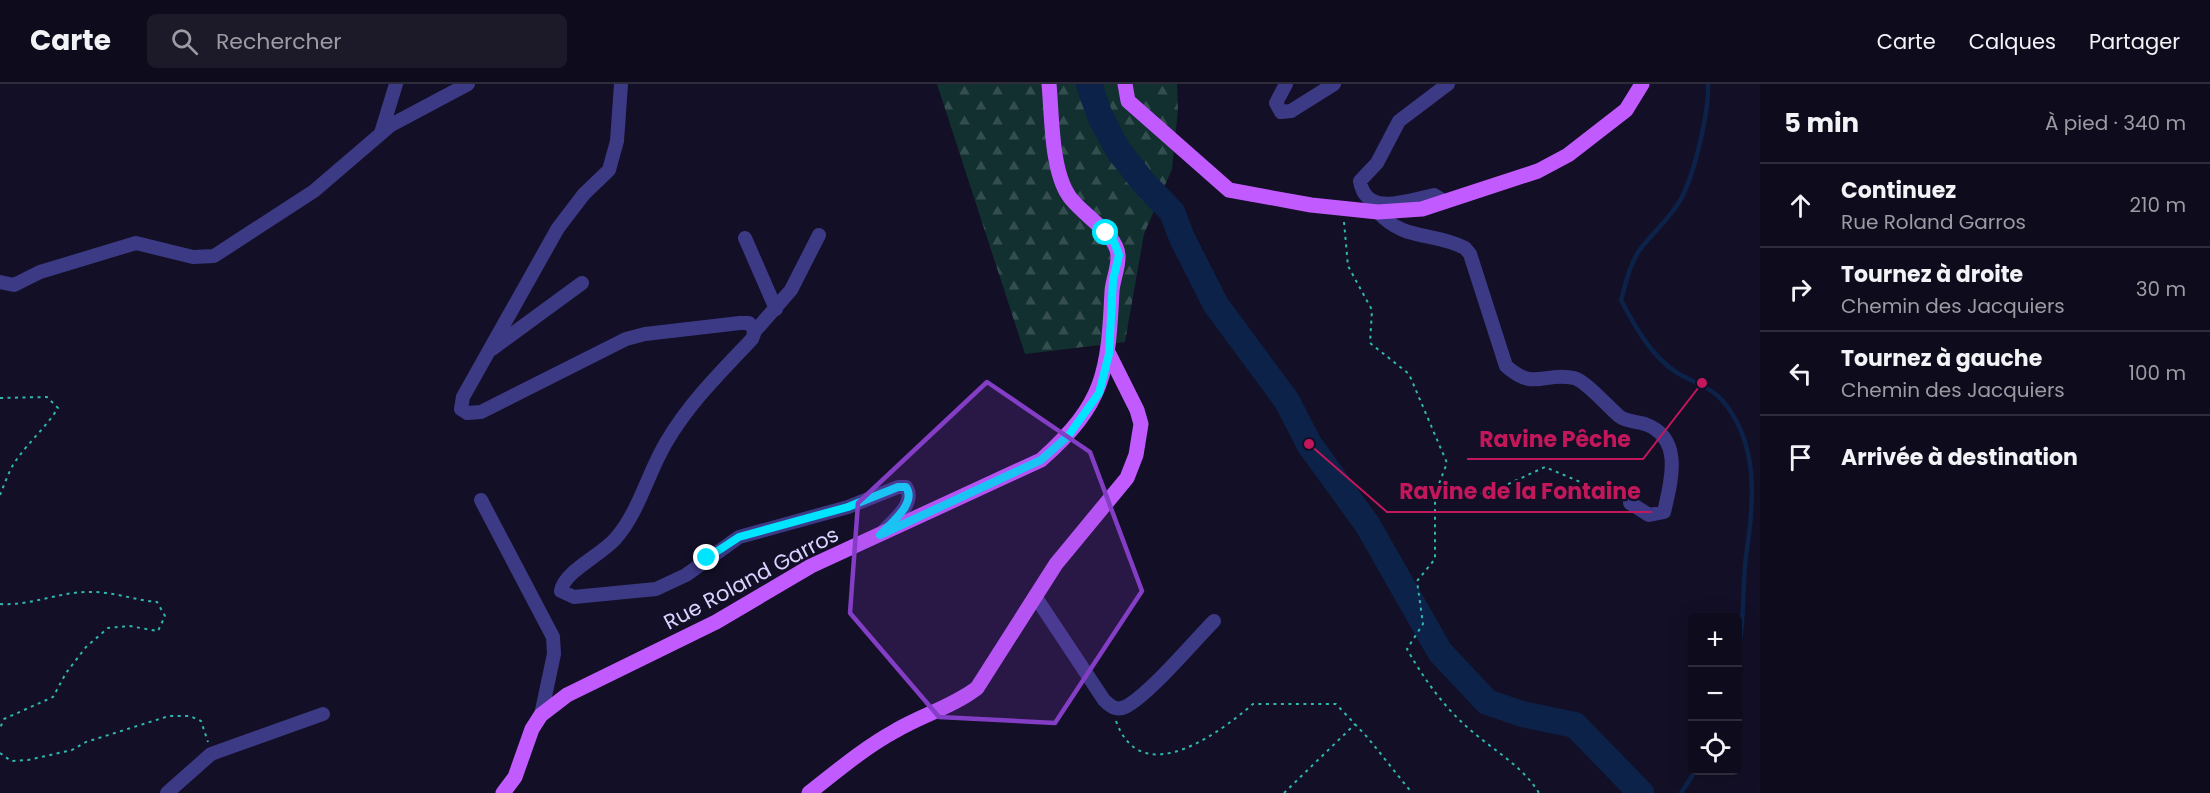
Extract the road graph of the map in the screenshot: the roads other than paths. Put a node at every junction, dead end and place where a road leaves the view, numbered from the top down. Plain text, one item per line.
1 (396, 84) edge
2 (468, 84) edge
3 (621, 84) edge
4 (1049, 84) edge
5 (1125, 84) edge
6 (1286, 84) edge
7 (1334, 84) edge
8 (1448, 84) edge
9 (1642, 84) edge
10 (381, 133) junction
11 (1445, 202) junction
12 (1378, 212) junction
13 (819, 235) dead end
14 (745, 238) dead end
15 (0, 282) edge
16 (582, 283) dead end
17 (776, 309) junction
18 (755, 331) junction
19 (488, 352) junction
20 (1109, 354) junction
21 (481, 500) dead end
22 (1630, 503) road end
23 (880, 535) junction
24 (1035, 596) junction
25 (1214, 621) dead end
26 (322, 714) dead end
27 (540, 715) junction
28 (167, 793) edge
29 (503, 793) edge
30 (809, 793) edge

1 - 10 street
2 - 10 street
3 - 19 street
4 - 20 main road, Rue Roland Garros
5 - 12 main road
6 - 7 street
8 - 11 street
9 - 11 main road
10 - 15 street
11 - 12 main road
12 - 22 street
13 - 17 street
14 - 17 street
16 - 19 street
17 - 18 street
18 - 19 street
18 - 23 street
20 - 23 main road, Rue Roland Garros
20 - 24 main road
21 - 27 street
23 - 27 main road, Rue Roland Garros
24 - 25 street
24 - 30 main road
26 - 28 street
27 - 29 main road

